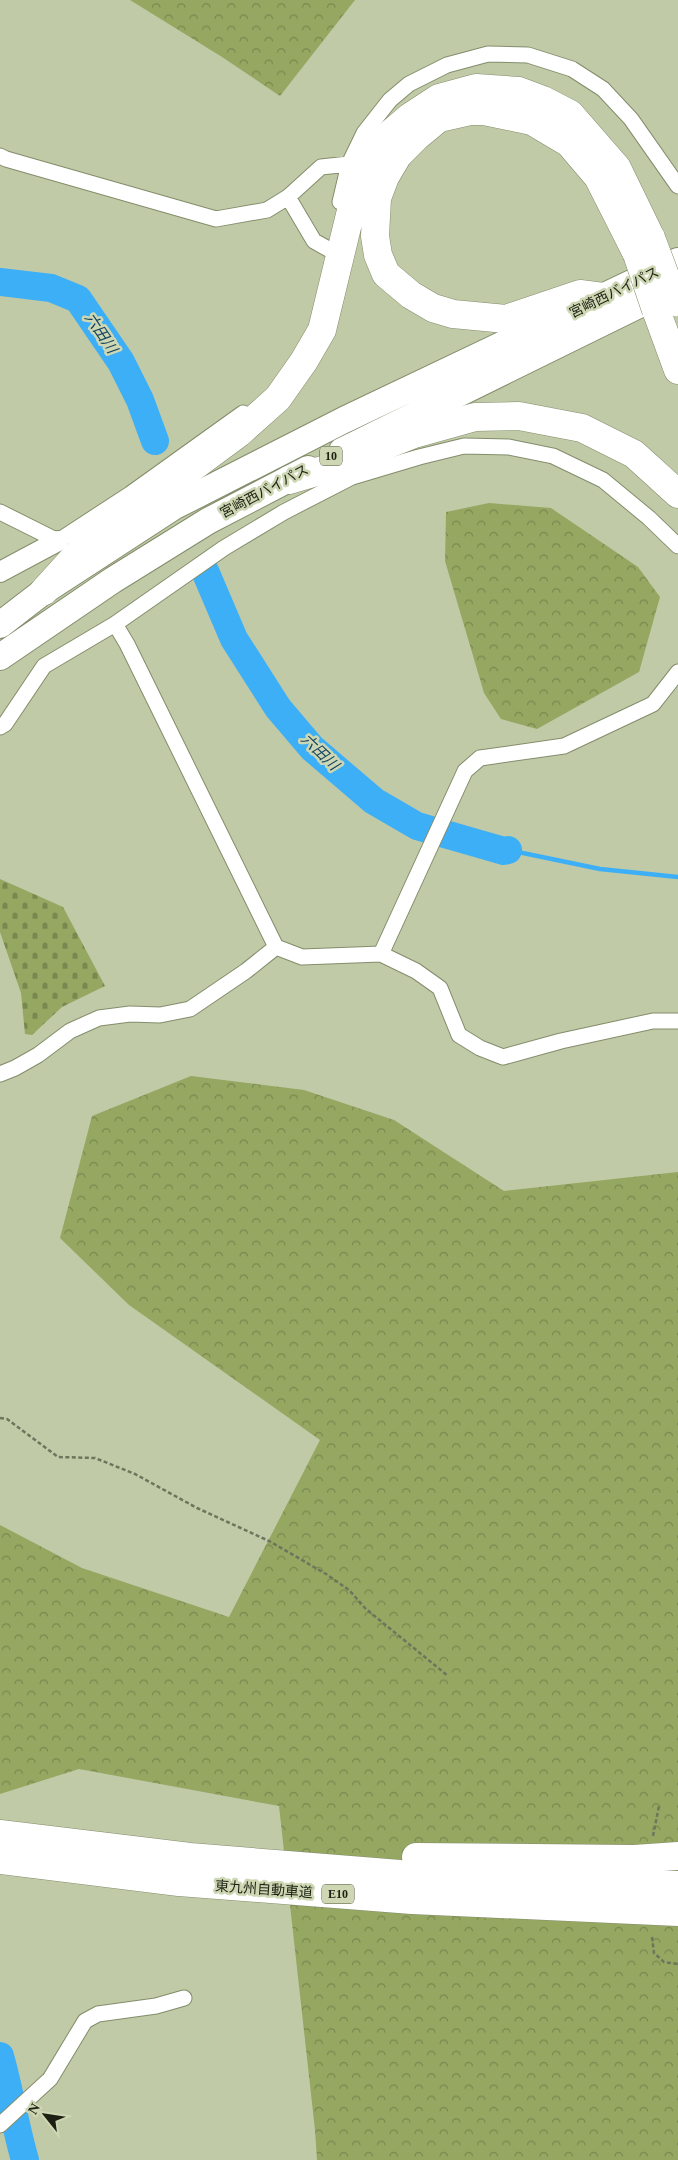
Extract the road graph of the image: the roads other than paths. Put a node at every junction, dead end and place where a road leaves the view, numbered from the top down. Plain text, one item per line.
1 (0, 156) edge
2 (349, 164) junction
3 (678, 186) edge
4 (288, 197) junction
5 (644, 246) junction
6 (330, 250) junction
7 (678, 261) edge
8 (603, 298) junction
9 (672, 302) edge
10 (678, 370) edge
11 (289, 480) junction
12 (678, 494) edge
13 (0, 512) edge
14 (58, 541) junction
15 (678, 546) edge
16 (0, 572) edge
17 (44, 591) junction
18 (115, 624) junction
19 (0, 625) edge
20 (0, 656) edge
21 (678, 672) edge
22 (0, 727) edge
23 (276, 947) junction
24 (381, 954) junction
25 (678, 1021) edge
26 (0, 1074) edge
27 (0, 1834) edge
28 (678, 1856) edge
29 (190, 1857) junction
30 (0, 1860) edge
31 (678, 1885) edge
32 (678, 1912) edge
33 (184, 1998) dead end
34 (0, 2125) edge

1 - 4 street
2 - 3 street
2 - 4 street
2 - 6 street
4 - 6 street
5 - 8 highway
5 - 9 highway, bridge
5 - 17 highway
6 - 14 street
7 - 8 highway, 宮崎西バイパス / 10
8 - 17 highway, 宮崎西バイパス / 10
9 - 10 highway
9 - 11 highway, 宮崎西バイパス / 10
11 - 12 highway
11 - 20 highway, 宮崎西バイパス / 10
13 - 14 street
14 - 16 street
15 - 18 street
17 - 19 highway, 宮崎西バイパス / 10
18 - 22 street
18 - 23 street
21 - 24 street
23 - 24 street
23 - 26 street
24 - 25 street
27 - 29 highway, 東九州自動車道 / E10
28 - 29 highway
29 - 31 highway, 東九州自動車道 / E10
30 - 32 highway, 東九州自動車道 / E10
33 - 34 street

